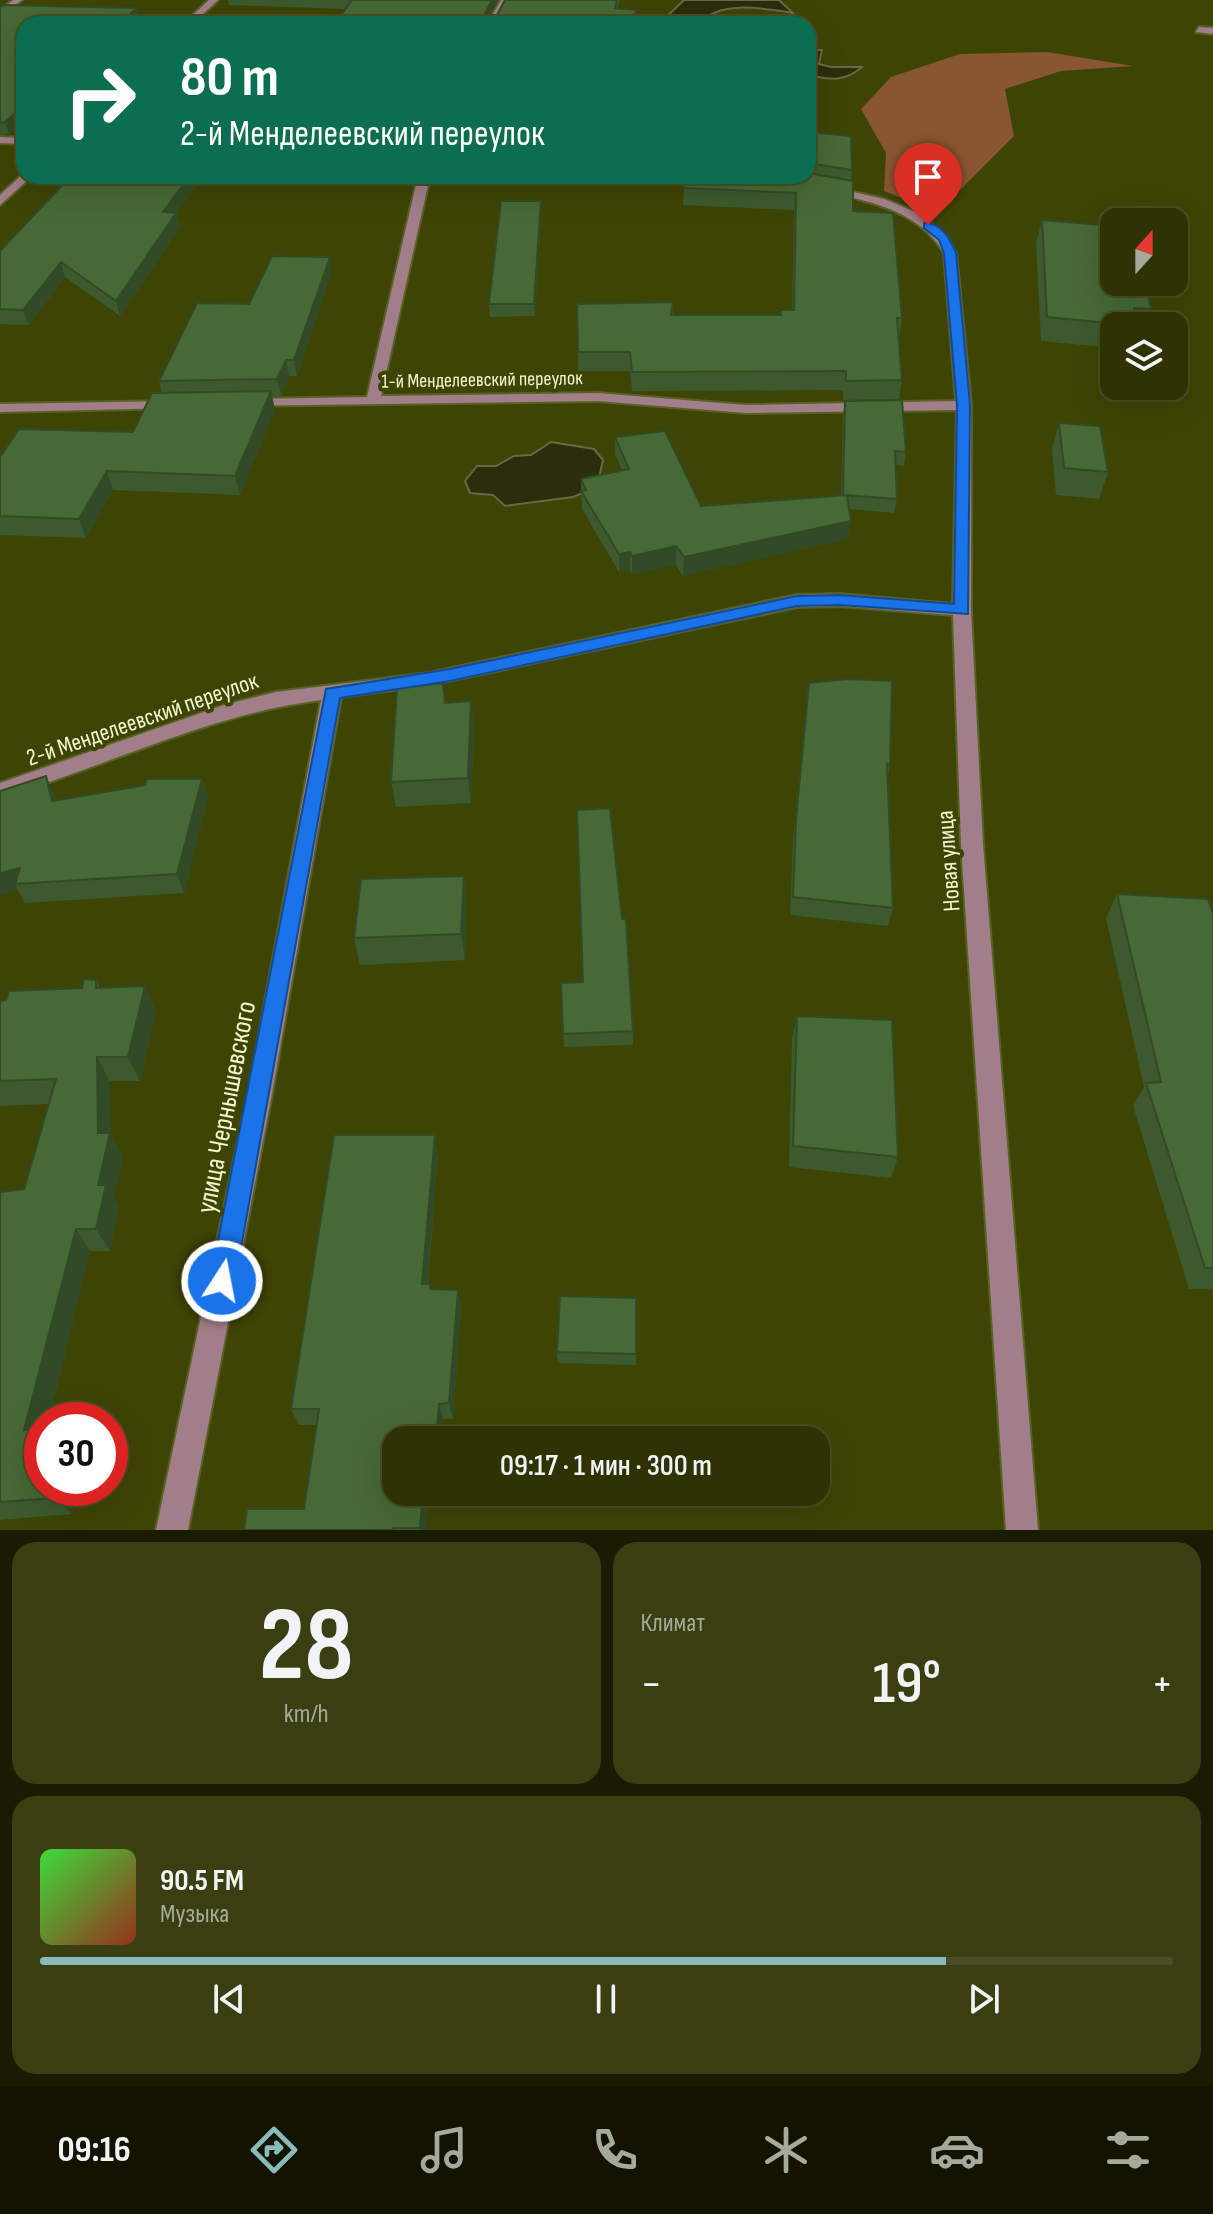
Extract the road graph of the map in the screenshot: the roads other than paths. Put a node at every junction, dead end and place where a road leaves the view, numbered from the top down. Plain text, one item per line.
1 (18, 0) edge
2 (214, 0) edge
3 (0, 14) edge
4 (196, 16) edge
5 (1199, 30) dead end
6 (1213, 31) edge
7 (18, 184) edge
8 (422, 184) edge
9 (816, 187) edge
10 (0, 202) edge
11 (373, 401) junction
12 (191, 404) edge
13 (237, 404) edge
14 (964, 405) junction
15 (0, 408) edge
16 (962, 610) junction
17 (332, 693) junction
18 (0, 791) edge
19 (172, 1530) edge
20 (1022, 1530) edge

1 - 3 street
2 - 4 street
5 - 6 street
7 - 10 street
8 - 11 street
9 - 14 street, Новая улица
11 - 13 street, 1-й Менделеевский переулок
11 - 14 street, 1-й Менделеевский переулок
12 - 15 street
14 - 16 street, Новая улица
16 - 17 street, 2-й Менделеевский переулок
16 - 20 street, Новая улица
17 - 18 street, 2-й Менделеевский переулок
17 - 19 street, улица Чернышевского

